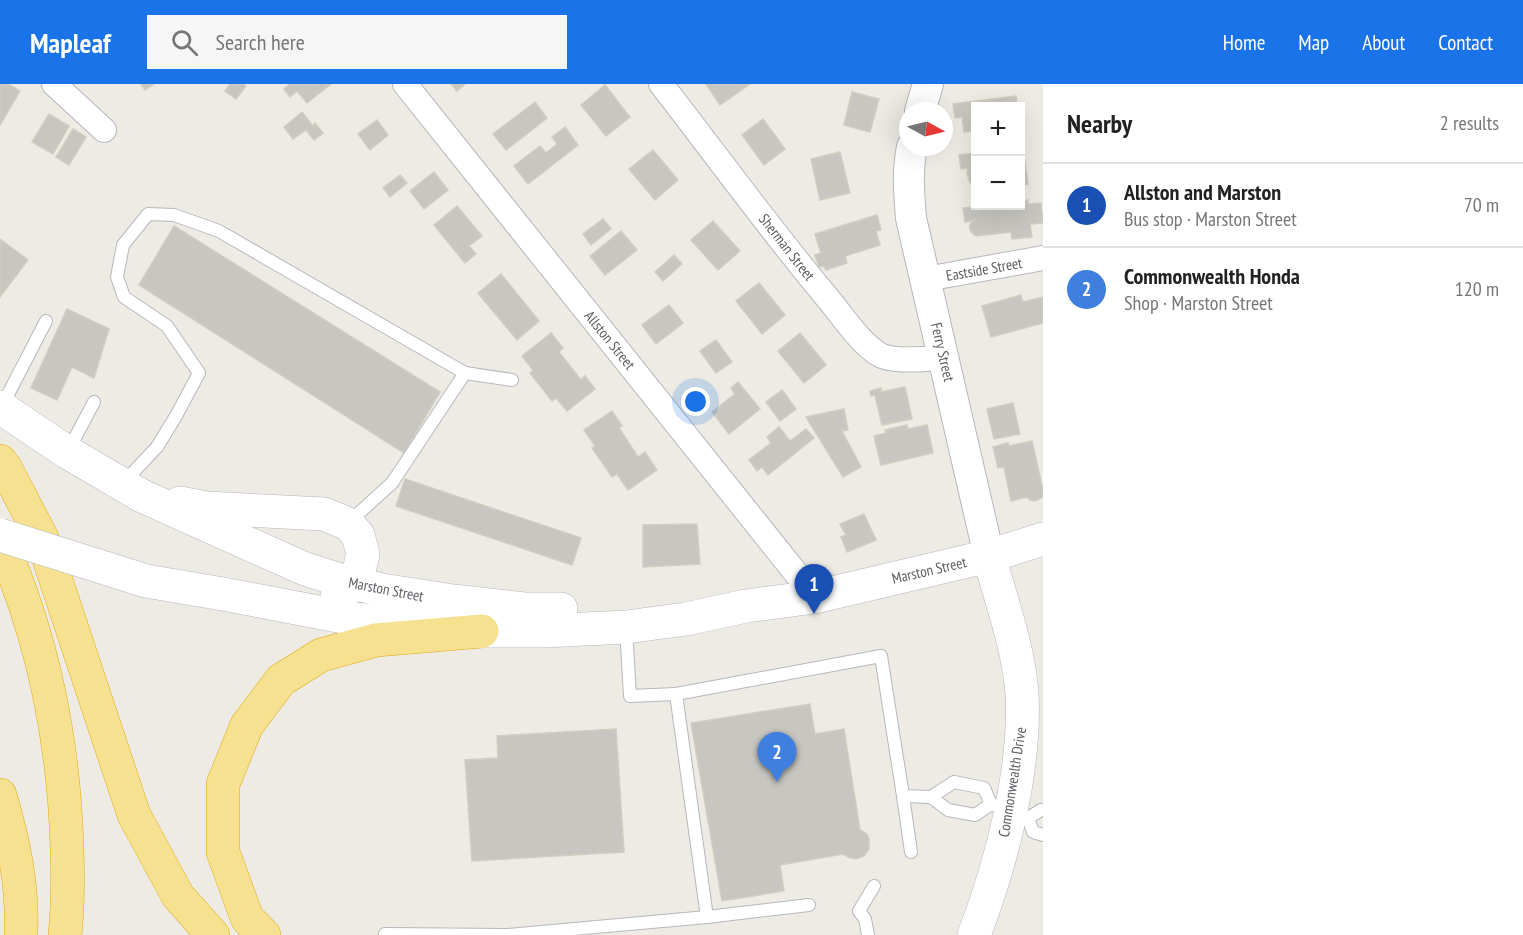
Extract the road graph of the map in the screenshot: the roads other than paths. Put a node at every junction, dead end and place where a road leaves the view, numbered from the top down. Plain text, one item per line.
1 (54, 84) edge
2 (405, 84) edge
3 (660, 84) edge
4 (928, 84) edge
5 (923, 102) edge
6 (104, 130) dead end
7 (910, 156) edge
8 (1043, 258) edge
9 (926, 279) junction
10 (46, 321) dead end
11 (944, 358) junction
12 (465, 373) junction
13 (512, 380) dead end
14 (94, 402) dead end
15 (1, 407) edge
16 (67, 452) junction
17 (0, 461) edge
18 (132, 490) junction
19 (348, 524) junction
20 (0, 536) edge
21 (1043, 539) edge
22 (0, 541) edge
23 (989, 556) junction
24 (356, 584) junction
25 (815, 597) junction
26 (283, 605) junction
27 (626, 627) junction
28 (482, 631) junction
29 (676, 694) junction
30 (0, 795) edge
31 (903, 796) junction
32 (931, 796) junction
33 (1043, 810) edge
34 (1010, 811) junction
35 (1043, 835) edge
36 (911, 852) dead end
37 (874, 886) dead end
38 (809, 905) dead end
39 (706, 917) junction
40 (21, 935) edge
41 (65, 935) edge
42 (213, 935) edge
43 (264, 935) edge
44 (387, 935) edge
45 (507, 935) edge
46 (868, 935) edge
47 (974, 935) edge

1 - 6 street
2 - 25 street, Allston Street
3 - 11 street, Sherman Street
4 - 5 street
7 - 9 street, Ferry Street
8 - 9 street, Eastside Street
9 - 11 street, Ferry Street
10 - 15 lane
11 - 23 street, Ferry Street
12 - 13 lane
12 - 18 lane
12 - 19 lane
14 - 16 lane
15 - 16 main road, Marston Street
16 - 18 main road, Marston Street
17 - 42 highway
18 - 19 main road
18 - 24 main road, Marston Street
19 - 24 main road
20 - 26 main road, Marston Street, bridge
21 - 23 main road, Marston Street
22 - 41 highway
23 - 25 main road, Marston Street
23 - 34 main road, Commonwealth Drive
24 - 25 main road, Marston Street
24 - 26 main road
25 - 27 main road, Marston Street
26 - 28 main road, Marston Street
27 - 28 main road, Marston Street
27 - 29 lane
28 - 43 highway
29 - 31 lane
29 - 39 lane
30 - 40 highway
31 - 32 lane
31 - 36 lane
32 - 34 lane
32 - 34 lane
33 - 34 lane
34 - 35 lane
34 - 47 main road, Commonwealth Drive
37 - 46 lane
38 - 39 lane
39 - 45 lane
44 - 45 lane

